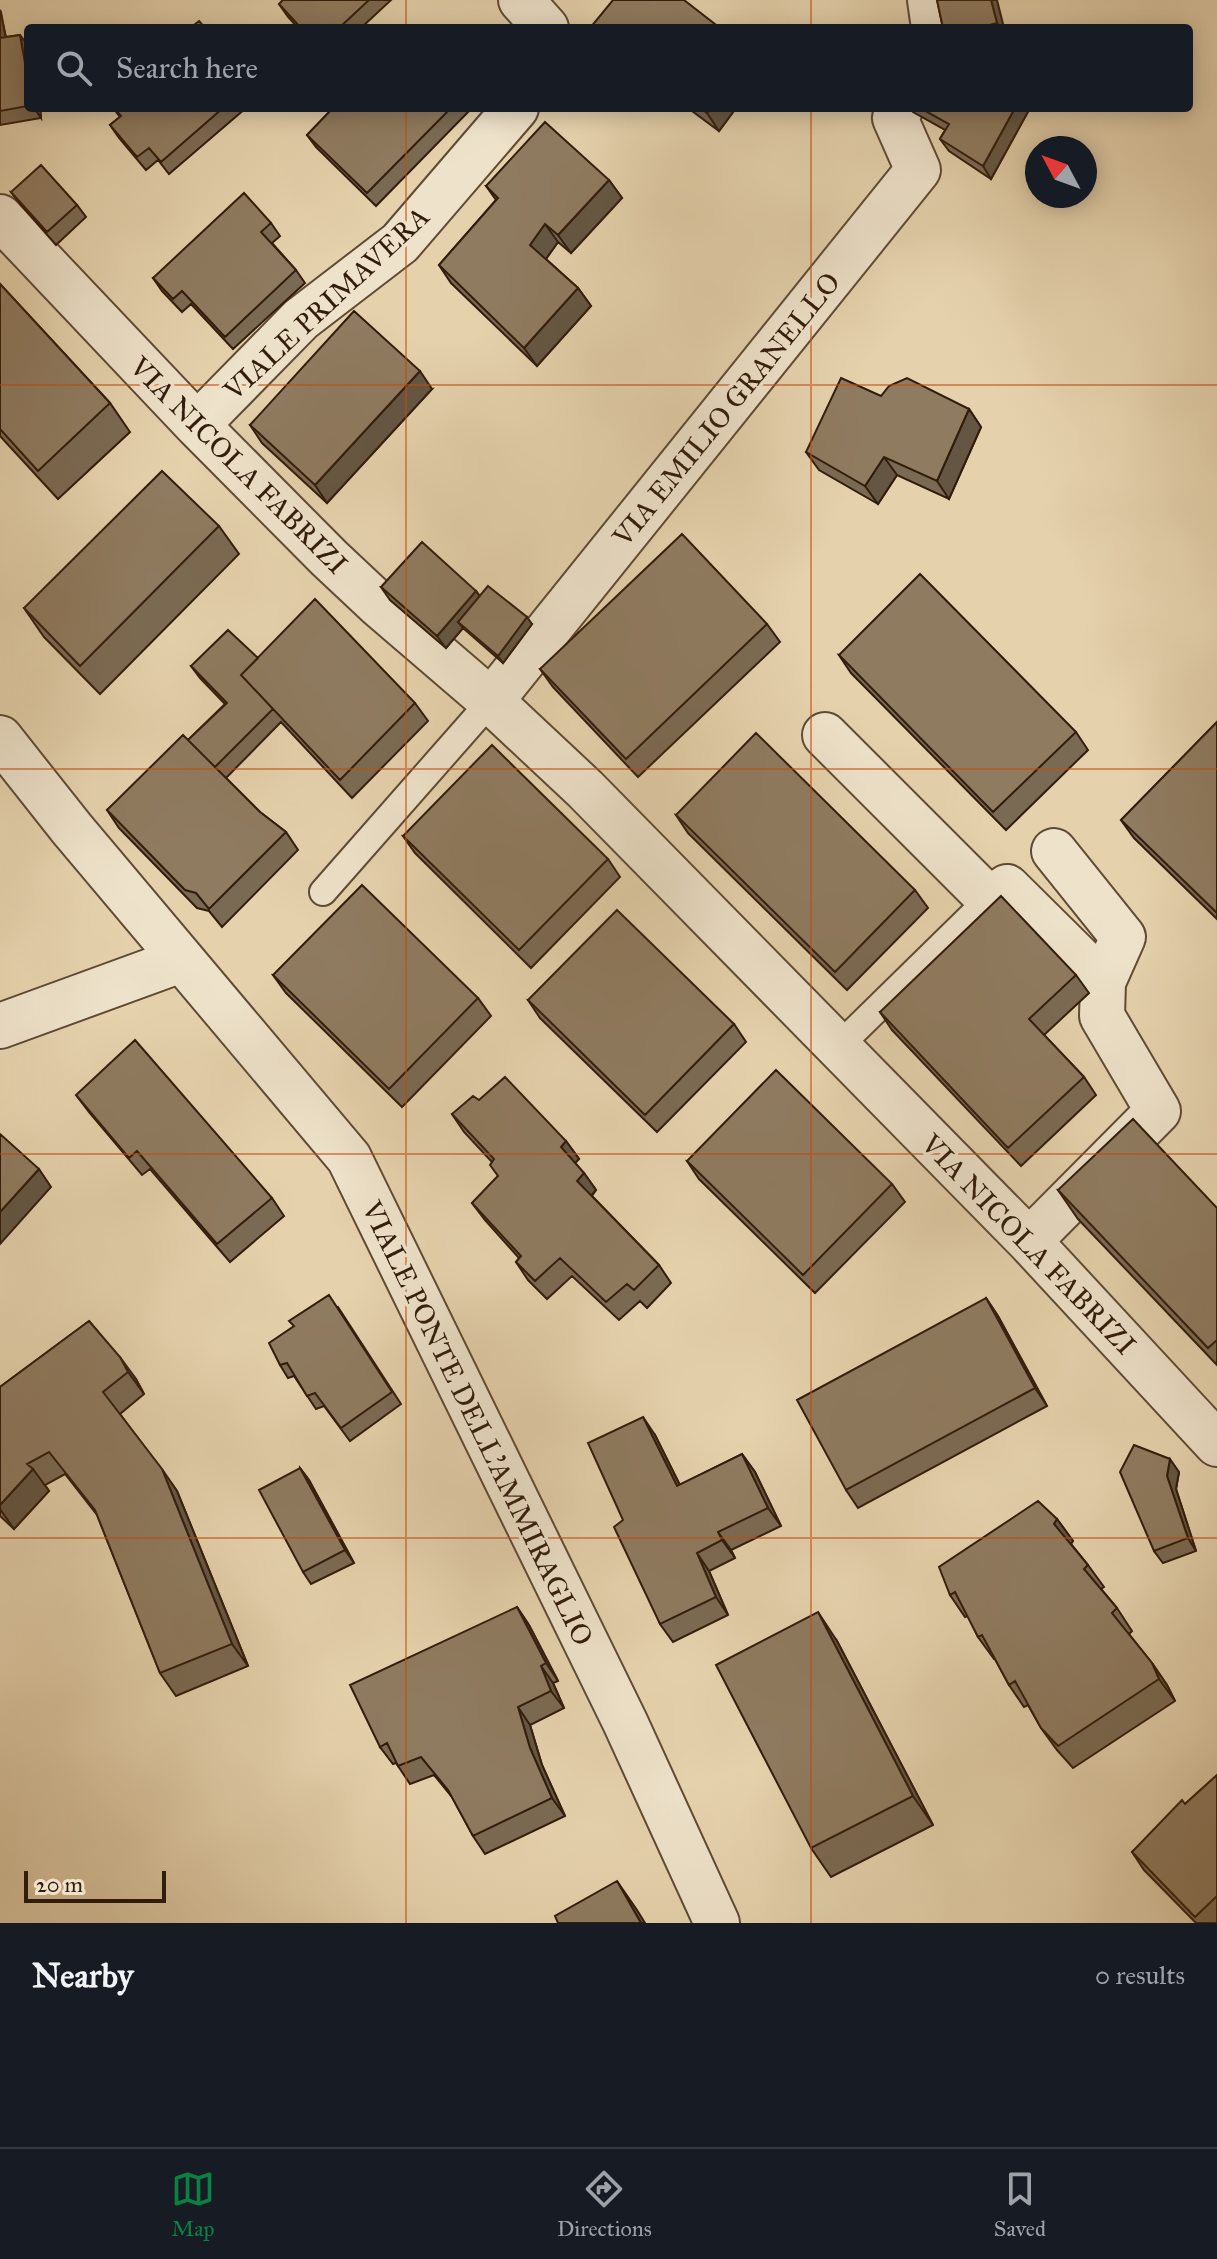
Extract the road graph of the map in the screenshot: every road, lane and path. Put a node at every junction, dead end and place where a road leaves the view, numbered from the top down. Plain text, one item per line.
1 (521, 0) edge
2 (930, 0) edge
3 (542, 24) edge
4 (933, 24) edge
5 (513, 112) edge
6 (899, 112) edge
7 (0, 217) edge
8 (197, 425) junction
9 (491, 701) junction
10 (825, 735) dead end
11 (0, 738) edge
12 (1054, 851) dead end
13 (323, 892) dead end
14 (989, 899) junction
15 (181, 960) junction
16 (1103, 982) junction
17 (0, 1026) edge
18 (838, 1047) junction
19 (1029, 1241) junction
20 (1217, 1444) edge
21 (717, 1923) edge

1 - 3 street
2 - 4 street
5 - 8 street, VIALE PRIMAVERA
6 - 9 street, VIA EMILIO GRANELLO
7 - 8 street, VIA NICOLA FABRIZI
8 - 9 street, VIA NICOLA FABRIZI
9 - 13 lane
9 - 18 street, VIA NICOLA FABRIZI
10 - 14 street
11 - 15 street, VIALE PONTE DELL'AMMIRAGLIO
12 - 16 street
14 - 16 street
14 - 18 lane
15 - 17 street
15 - 21 street, VIALE PONTE DELL'AMMIRAGLIO
16 - 19 street
18 - 19 street, VIA NICOLA FABRIZI
19 - 20 street, VIA NICOLA FABRIZI

